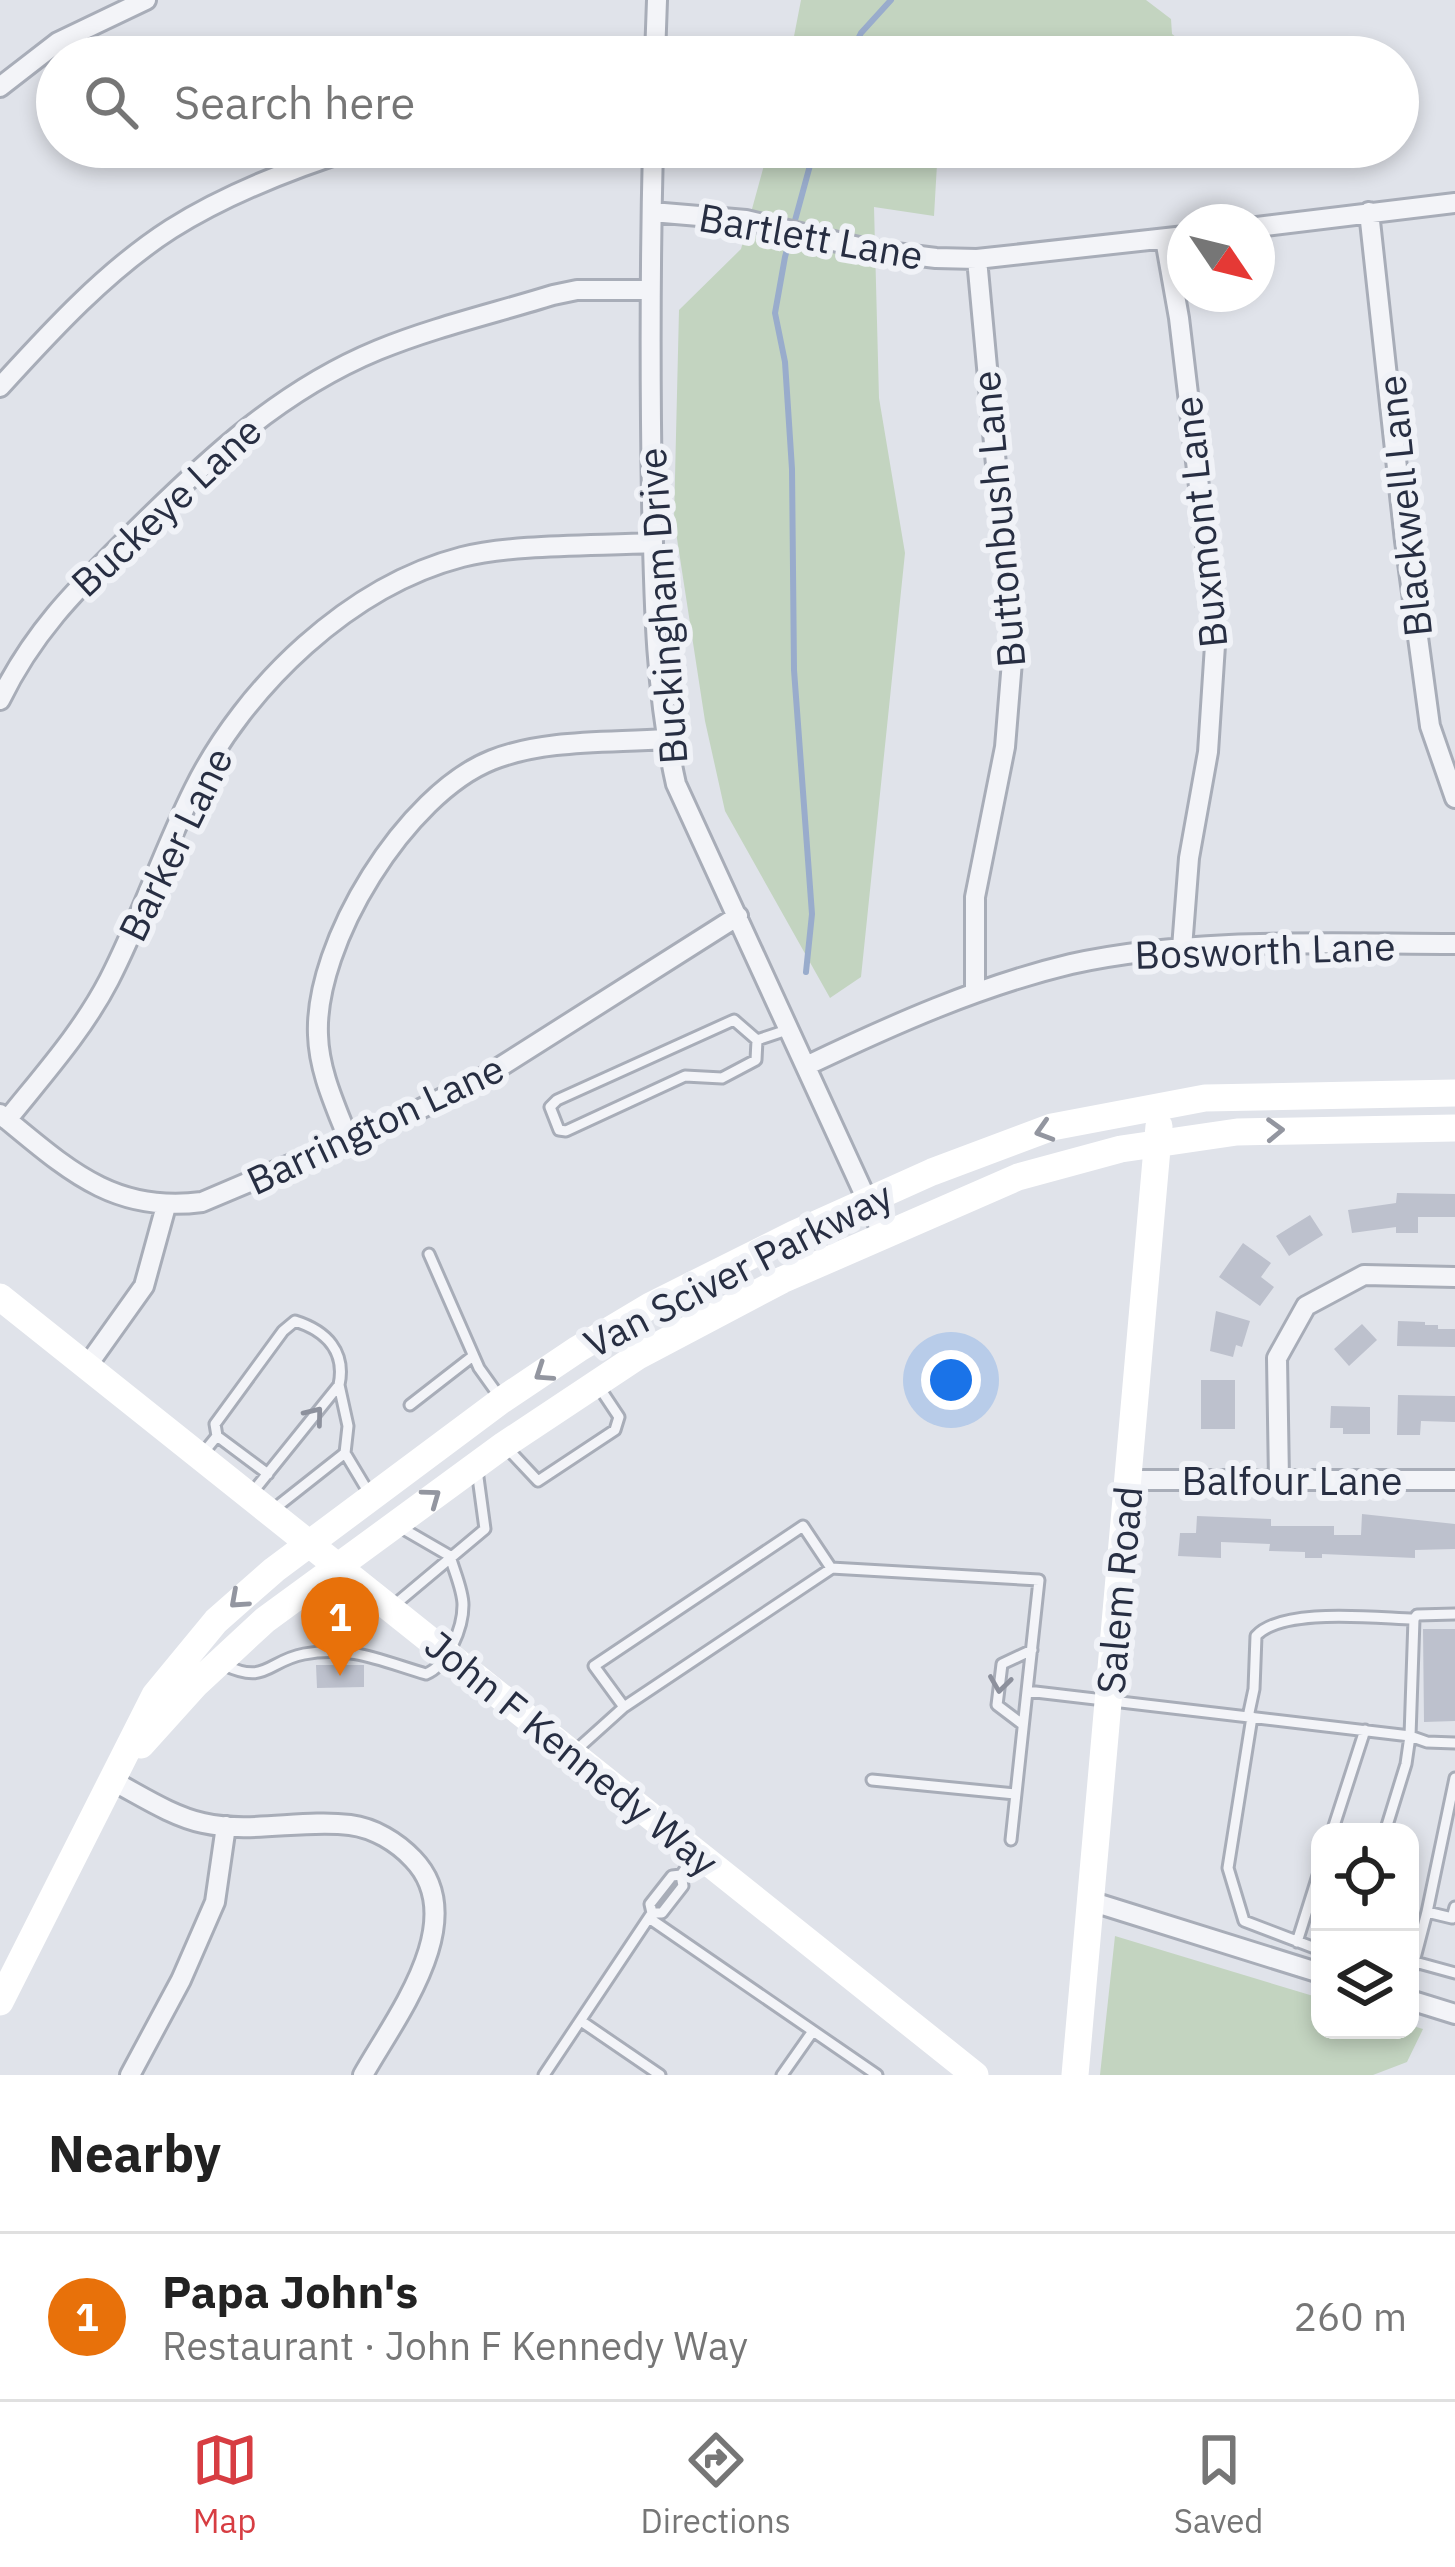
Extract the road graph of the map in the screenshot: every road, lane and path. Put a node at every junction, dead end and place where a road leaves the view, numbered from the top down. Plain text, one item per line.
1 (146, 0) edge
2 (657, 0) edge
3 (71, 36) edge
4 (656, 36) edge
5 (36, 59) edge
6 (0, 87) edge
7 (305, 168) edge
8 (653, 168) edge
9 (1455, 202) edge
10 (652, 212) junction
11 (1369, 212) junction
12 (1275, 225) edge
13 (1167, 239) edge
14 (976, 259) junction
15 (650, 290) junction
16 (1180, 312) edge
17 (0, 387) edge
18 (652, 543) junction
19 (0, 700) edge
20 (665, 739) junction
21 (1455, 797) edge
22 (738, 916) junction
23 (1455, 944) edge
24 (1182, 948) junction
25 (975, 992) junction
26 (790, 1029) junction
27 (757, 1040) junction
28 (806, 1066) junction
29 (1455, 1093) edge
30 (1158, 1104) junction
31 (4, 1117) edge
32 (1455, 1128) edge
33 (349, 1141) junction
34 (1159, 1143) junction
35 (869, 1200) junction
36 (166, 1206) junction
37 (883, 1234) junction
38 (430, 1254) dead end
39 (1455, 1277) edge
40 (0, 1297) edge
41 (473, 1357) junction
42 (87, 1366) junction
43 (596, 1382) junction
44 (339, 1385) junction
45 (502, 1400) junction
46 (410, 1405) dead end
47 (504, 1444) junction
48 (208, 1447) junction
49 (345, 1453) junction
50 (476, 1465) junction
51 (268, 1474) junction
52 (1128, 1480) junction
53 (1279, 1480) junction
54 (1455, 1480) edge
55 (372, 1497) junction
56 (259, 1505) junction
57 (396, 1524) junction
58 (309, 1544) junction
59 (450, 1556) junction
60 (338, 1566) junction
61 (832, 1568) junction
62 (391, 1609) junction
63 (1455, 1614) edge
64 (1414, 1618) junction
65 (1032, 1650) junction
66 (448, 1654) junction
67 (218, 1663) junction
68 (1028, 1691) junction
69 (1110, 1701) junction
70 (624, 1707) junction
71 (1250, 1717) junction
72 (1022, 1724) junction
73 (1364, 1730) junction
74 (1410, 1736) junction
75 (1455, 1743) edge
76 (572, 1753) junction
77 (1455, 1778) edge
78 (111, 1780) junction
79 (872, 1780) dead end
80 (1016, 1794) junction
81 (1335, 1823) edge
82 (1388, 1823) edge
83 (226, 1826) junction
84 (1011, 1840) dead end
85 (689, 1864) junction
86 (1311, 1899) edge
87 (1093, 1902) junction
88 (1427, 1912) junction
89 (1454, 1914) edge
90 (651, 1915) junction
91 (1298, 1942) junction
92 (1419, 1945) edge
93 (1311, 1947) edge
94 (1419, 1962) edge
95 (1311, 1970) edge
96 (1455, 1973) edge
97 (0, 2002) edge
98 (1419, 2003) edge
99 (1082, 2008) junction
100 (1455, 2014) edge
101 (581, 2021) junction
102 (813, 2031) junction
103 (130, 2075) edge
104 (363, 2075) edge
105 (544, 2075) edge
106 (660, 2075) edge
107 (782, 2075) edge
108 (877, 2075) edge
109 (975, 2075) edge
110 (1064, 2075) edge
111 (1075, 2075) edge

1 - 3 street
2 - 4 street
5 - 6 street
7 - 17 street
8 - 10 street, Buckingham Drive
9 - 11 street
10 - 14 street, Bartlett Lane
10 - 15 street, Buckingham Drive
11 - 12 street
11 - 21 street, Blackwell Lane
13 - 14 street, Bartlett Lane
14 - 25 street, Buttonbush Lane
15 - 18 street, Buckingham Drive
15 - 19 street, Buckeye Lane
16 - 24 street, Buxmont Lane
18 - 20 street, Buckingham Drive
18 - 31 street, Barker Lane
20 - 22 street, Buckingham Drive
20 - 33 street
22 - 26 street, Buckingham Drive
22 - 33 street, Barrington Lane
23 - 24 street, Bosworth Lane
24 - 25 street, Bosworth Lane
25 - 28 street, Bosworth Lane
26 - 27 lane
26 - 28 street, Buckingham Drive
27 - 27 lane
28 - 35 street, Buckingham Drive
29 - 30 street, Van Sciver Parkway
30 - 34 street, Salem Road
30 -> 35 street, Van Sciver Parkway
31 - 36 street, Barrington Lane
34 -> 32 street, Van Sciver Parkway
33 - 36 street, Barrington Lane
34 - 37 street, Van Sciver Parkway
34 - 52 street, Salem Road
35 - 37 street, Buckingham Drive
35 -> 45 street, Van Sciver Parkway
36 - 42 street
37 - 43 street, Van Sciver Parkway
38 - 41 lane
39 - 53 street
40 - 42 street, John F Kennedy Way
41 - 45 lane
41 - 46 lane
42 - 48 street, John F Kennedy Way
43 - 47 street, Van Sciver Parkway
43 - 47 lane
44 - 48 lane
44 - 49 lane
51 -> 44 lane
45 - 55 street, Van Sciver Parkway
47 - 50 street, Van Sciver Parkway
48 - 51 lane
48 - 56 street, John F Kennedy Way
49 - 55 lane
49 - 56 lane
57 -> 50 street, Van Sciver Parkway
50 - 59 lane
51 - 56 lane
52 - 53 street, Balfour Lane
52 - 69 street, Salem Road
53 - 54 street, Balfour Lane
55 - 58 street, Van Sciver Parkway
56 - 58 street, John F Kennedy Way
57 - 59 lane
57 - 60 street, Van Sciver Parkway
58 - 60 street, John F Kennedy Way
58 -> 78 street, Van Sciver Parkway
59 - 62 lane
59 - 66 lane
60 - 62 street, John F Kennedy Way
60 - 67 street, Van Sciver Parkway
61 - 65 lane
61 - 70 lane
61 - 70 lane
62 - 66 street, John F Kennedy Way
63 - 64 lane
64 - 71 lane
64 - 74 lane
65 - 68 lane
65 -> 72 lane
66 - 67 lane
66 - 76 street, John F Kennedy Way
67 - 78 street, Van Sciver Parkway
68 - 69 lane
68 - 72 lane
69 - 71 lane
69 - 87 street, Salem Road
70 - 76 lane
71 - 73 lane
71 - 91 lane
72 - 80 lane
73 - 74 lane
73 - 81 lane
74 - 75 lane
74 - 82 lane
76 - 85 street, John F Kennedy Way
77 - 88 lane
78 - 83 street
78 - 97 street, Van Sciver Parkway
79 - 80 lane
80 - 84 lane
83 - 103 street
83 - 104 street
85 - 90 lane
85 - 109 street, John F Kennedy Way
86 - 91 lane
87 - 95 street
87 - 99 street, Salem Road
88 - 89 lane
88 - 92 lane
90 - 101 lane
90 - 102 lane
91 - 93 lane
94 - 96 lane
98 - 100 street
99 - 110 street
99 - 111 street, Salem Road
101 - 105 lane
101 - 106 lane
102 - 107 lane
102 - 108 lane

